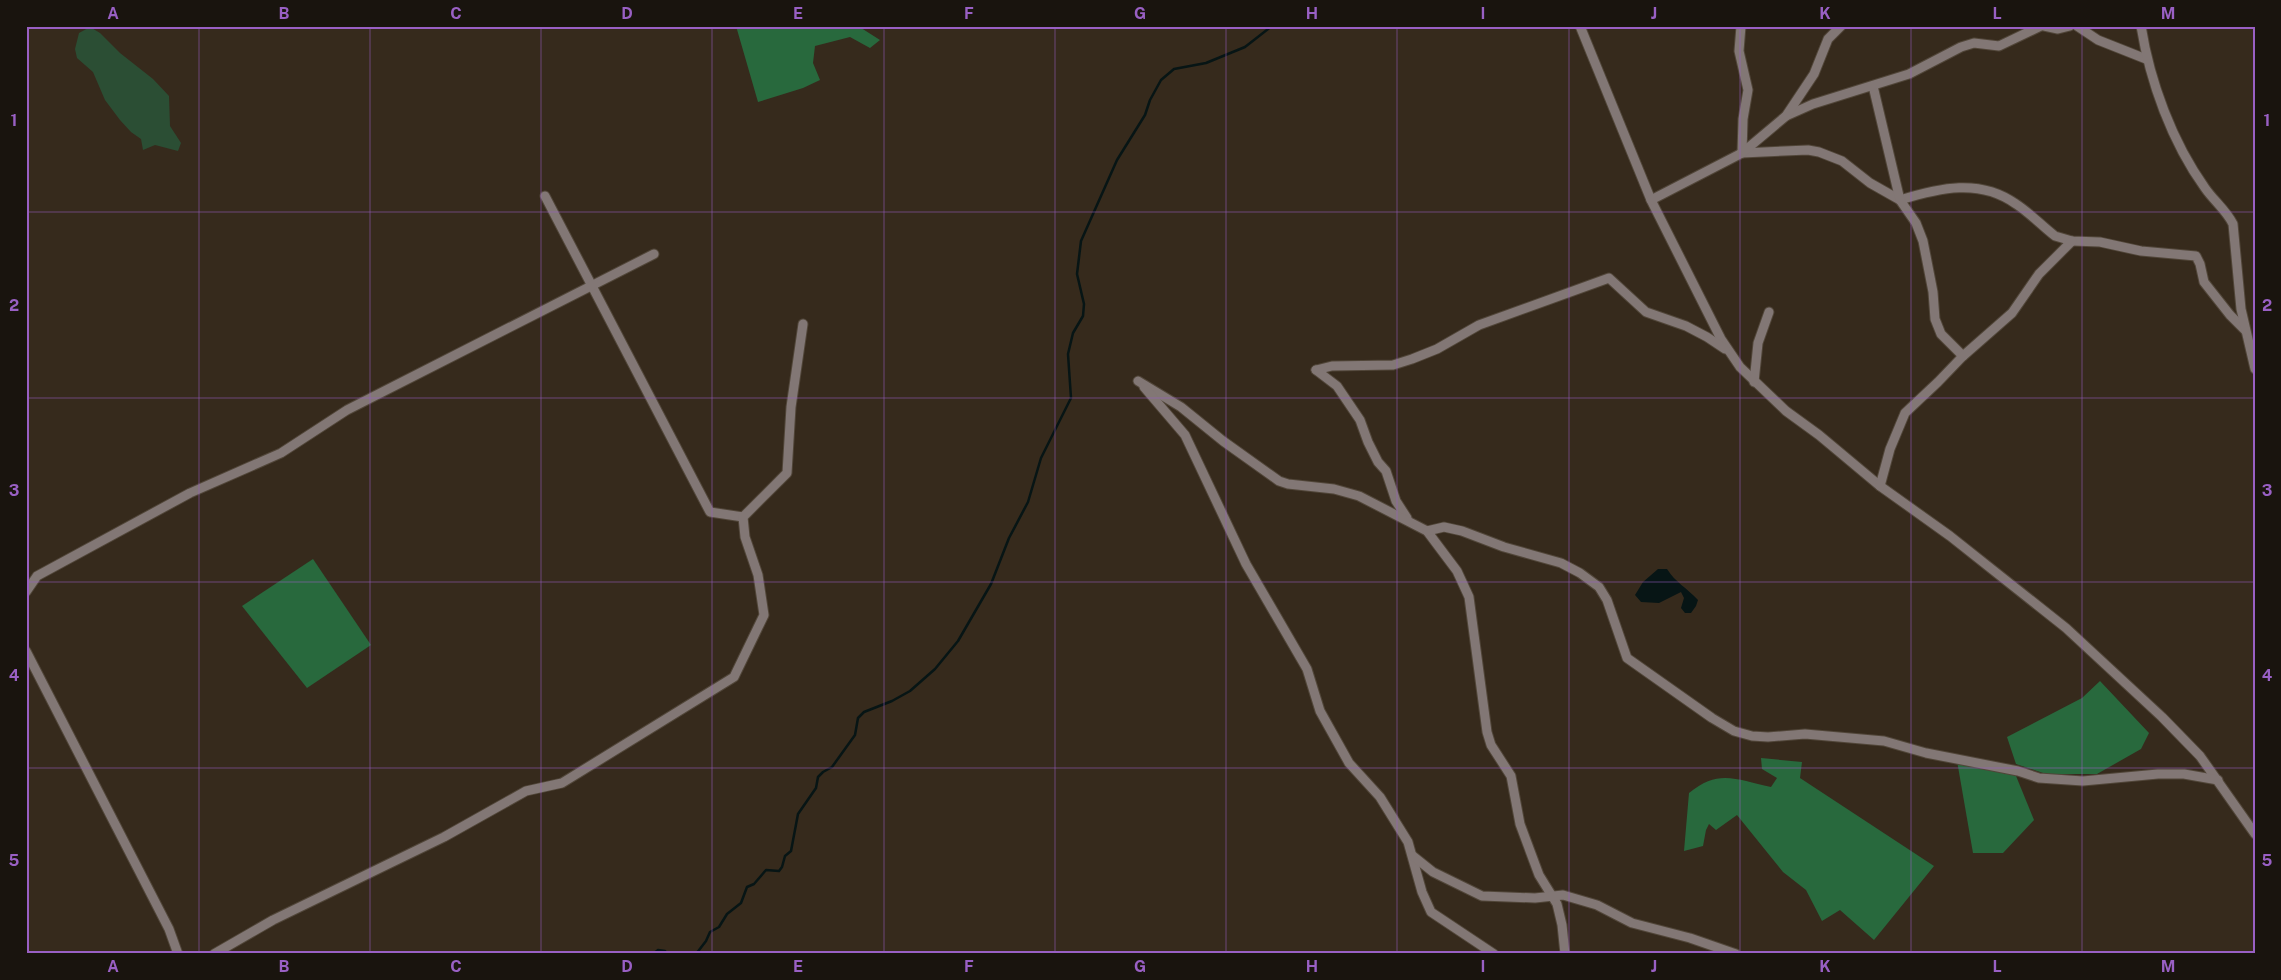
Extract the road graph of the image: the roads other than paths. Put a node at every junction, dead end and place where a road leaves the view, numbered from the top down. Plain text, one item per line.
1 (1580, 26) edge
2 (1741, 26) edge
3 (1841, 26) edge
4 (2042, 26) edge
5 (2070, 26) edge
6 (2077, 26) edge
7 (2141, 26) edge
8 (2146, 59) junction
9 (1873, 86) junction
10 (1786, 116) junction
11 (1742, 153) junction
12 (545, 196) dead end
13 (1651, 200) junction
14 (1900, 200) junction
15 (2072, 241) junction
16 (654, 254) dead end
17 (592, 285) junction
18 (1769, 312) dead end
19 (803, 324) dead end
20 (2245, 330) junction
21 (1728, 351) junction
22 (1963, 356) junction
23 (2255, 369) edge
24 (1754, 382) junction
25 (1880, 486) junction
26 (743, 518) junction
27 (1407, 519) junction
28 (1427, 531) junction
29 (26, 592) edge
30 (26, 651) edge
31 (2218, 780) junction
32 (2252, 824) edge
33 (2255, 834) edge
34 (1413, 856) junction
35 (1553, 896) junction
36 (178, 954) edge
37 (214, 954) edge
38 (1494, 954) edge
39 (1565, 954) edge
40 (1736, 954) edge

1 - 13 street
2 - 11 street
3 - 10 street
4 - 5 street
4 - 9 street
6 - 8 street
7 - 8 street
8 - 20 street
9 - 10 street
9 - 14 street
10 - 11 street
11 - 13 street
11 - 14 street
12 - 17 street
13 - 21 street
14 - 15 street
14 - 22 street
15 - 20 street
15 - 22 street
16 - 17 street
17 - 26 street
17 - 29 street
18 - 24 street
19 - 26 street
20 - 23 street
21 - 24 street
21 - 27 street
22 - 25 street
24 - 25 street
25 - 31 street
26 - 37 street
27 - 28 street
27 - 34 street
28 - 31 street
28 - 35 street
30 - 36 street
31 - 32 street
32 - 33 street
34 - 35 street
34 - 38 street
35 - 39 street
35 - 40 street

